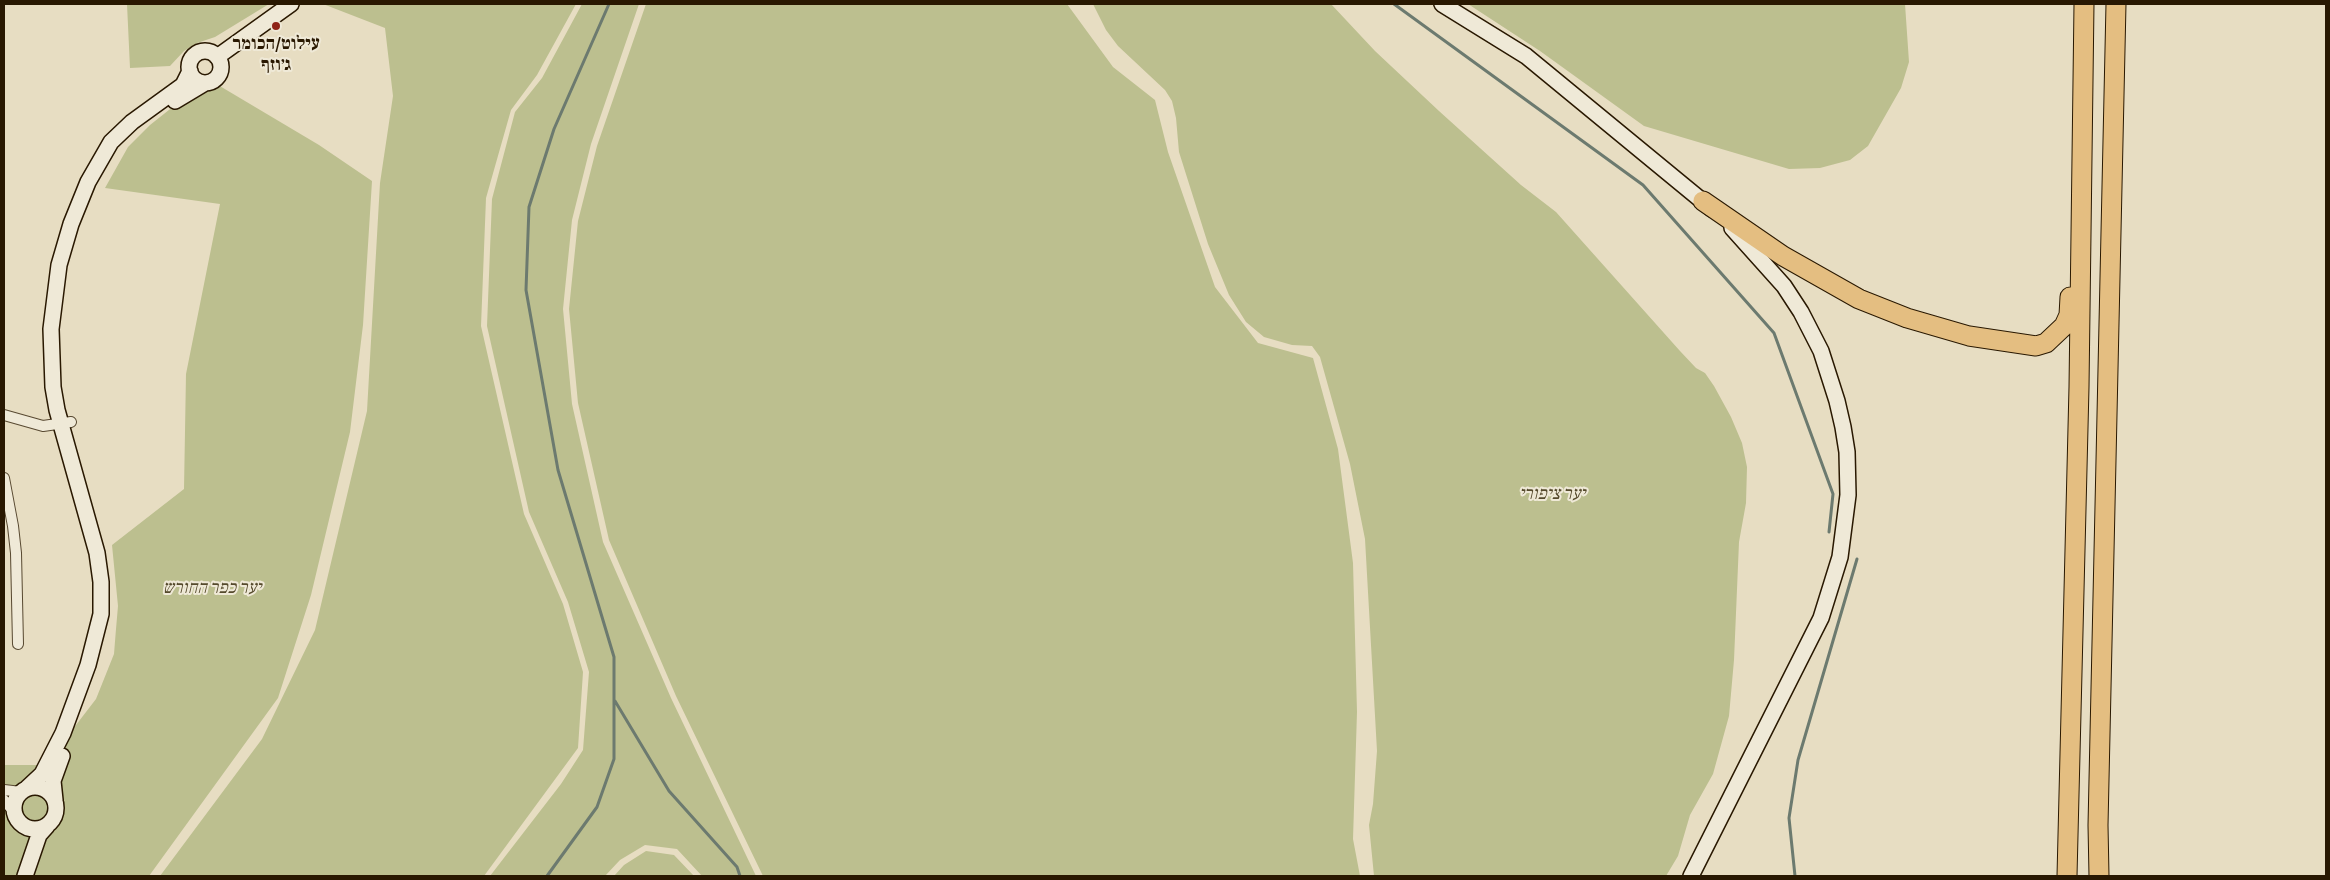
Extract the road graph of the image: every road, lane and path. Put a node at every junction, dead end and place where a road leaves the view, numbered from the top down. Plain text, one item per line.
1 (291, 4) edge
2 (1442, 4) edge
3 (2084, 4) edge
4 (2116, 4) edge
5 (217, 57) junction
6 (190, 71) junction
7 (205, 83) junction
8 (2082, 136) junction
9 (1703, 201) junction
10 (4, 415) edge
11 (66, 423) junction
12 (4, 478) edge
13 (18, 644) dead end
14 (4, 790) edge
15 (24, 790) junction
16 (4, 800) edge
17 (55, 800) junction
18 (17, 818) junction
19 (47, 826) junction
20 (25, 875) edge
21 (2067, 875) edge
22 (1691, 876) edge
23 (2100, 876) edge

1 - 5 street
2 - 9 street
3 - 8 highway
4 - 23 highway
5 - 6 street
5 - 7 street
6 - 7 street
6 - 11 street
7 - 11 street
8 - 9 highway
8 - 21 highway
9 - 22 street
10 - 11 street
11 - 15 street
11 - 17 street
12 - 13 street
14 - 15 street
15 - 17 street
15 - 18 street
16 - 18 street
17 - 19 street
18 - 19 street
18 - 20 street
19 - 20 street

